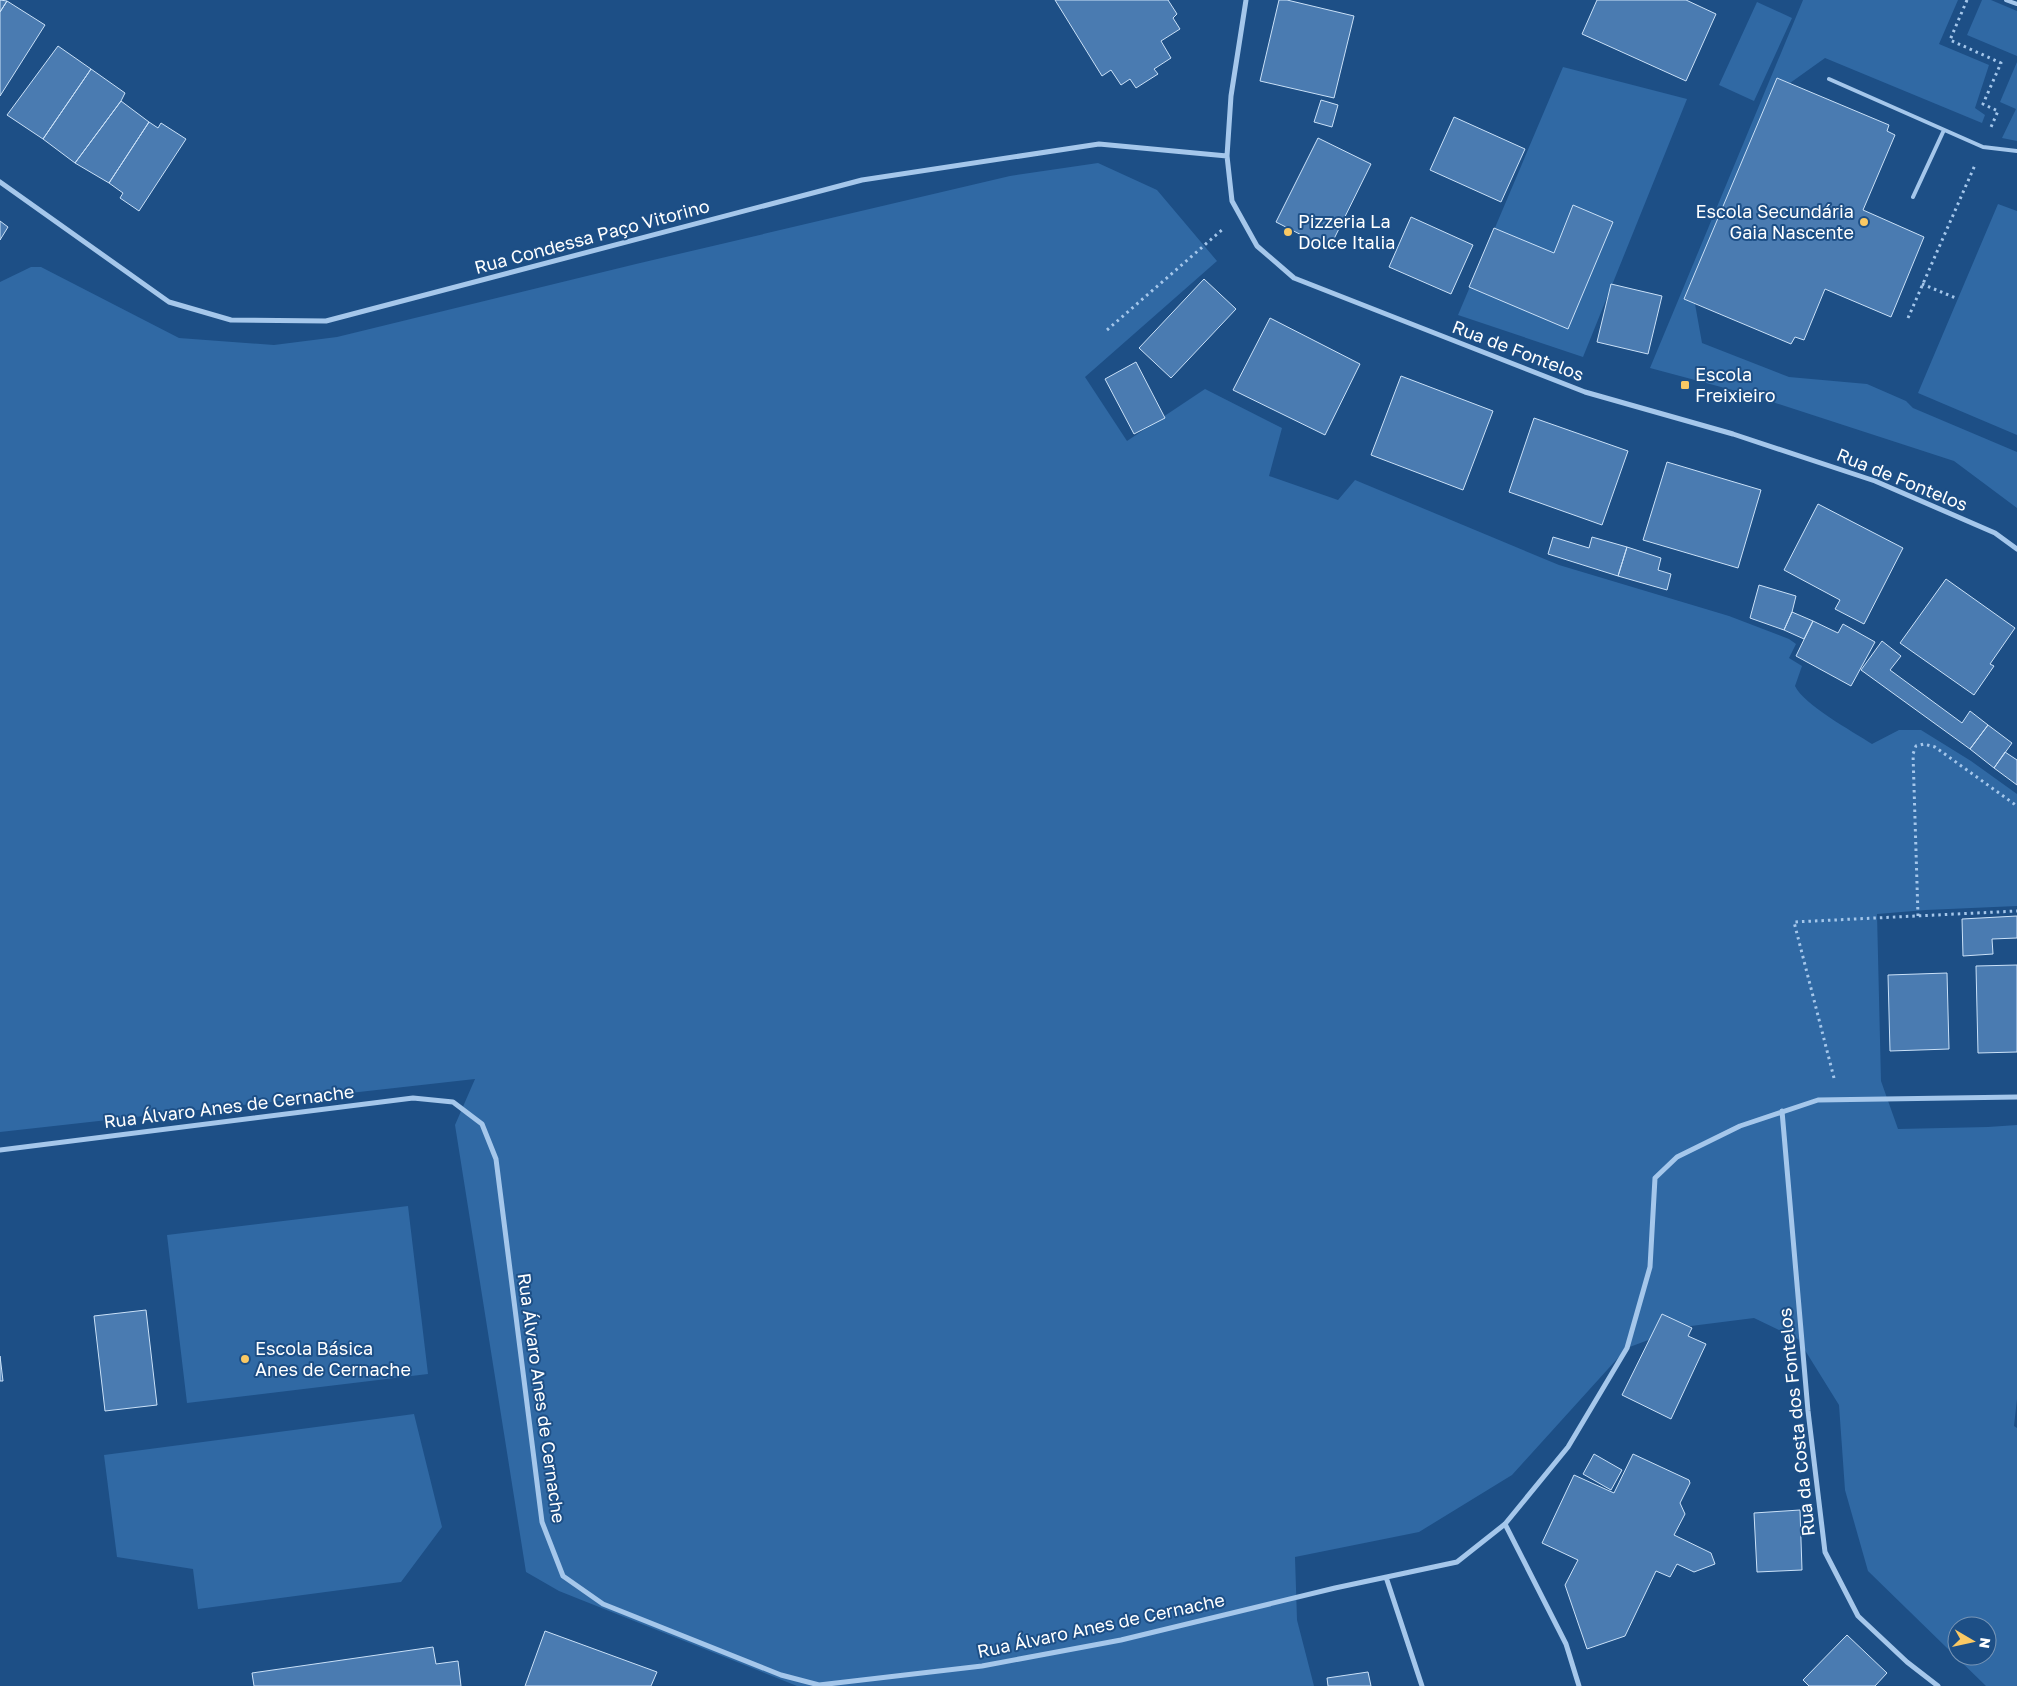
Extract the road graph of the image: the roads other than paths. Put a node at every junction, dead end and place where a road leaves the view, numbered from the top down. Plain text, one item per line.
1 (1246, 0) edge
2 (2006, 0) edge
3 (2017, 4) edge
4 (1829, 79) dead end
5 (1944, 130) junction
6 (2017, 151) edge
7 (1227, 156) junction
8 (0, 182) edge
9 (1913, 197) dead end
10 (2017, 548) edge
11 (2017, 1097) edge
12 (1782, 1111) junction
13 (0, 1150) edge
14 (1505, 1524) junction
15 (1386, 1577) junction
16 (1422, 1686) edge
17 (1579, 1686) edge
18 (1938, 1686) edge

1 - 7 street, Rua de Fontelos
2 - 3 lane
4 - 5 lane
5 - 6 lane
5 - 9 lane
7 - 8 street, Rua Condessa Paço Vitorino
7 - 10 street, Rua de Fontelos
11 - 12 street, Rua Álvaro Anes de Cernache
12 - 14 street, Rua Álvaro Anes de Cernache
12 - 18 street, Rua da Costa dos Fontelos
13 - 15 street, Rua Álvaro Anes de Cernache
14 - 15 street, Rua Álvaro Anes de Cernache
14 - 17 street
15 - 16 street

